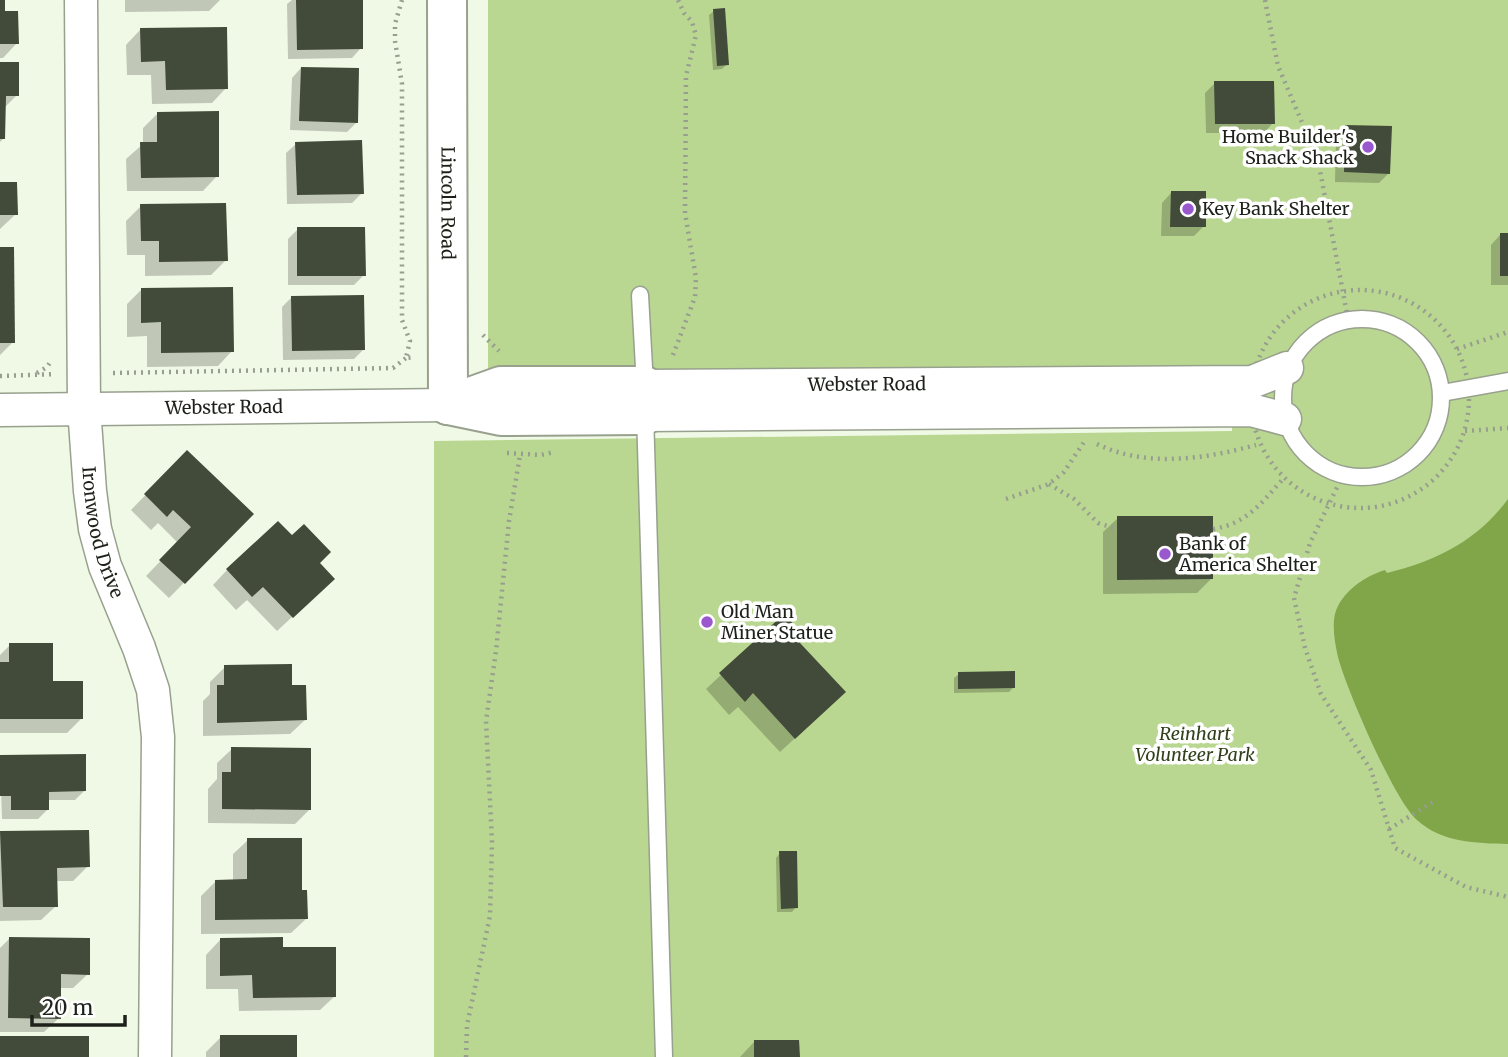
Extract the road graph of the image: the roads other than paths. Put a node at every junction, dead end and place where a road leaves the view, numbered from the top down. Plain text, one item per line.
1 (81, 0) edge
2 (447, 0) edge
3 (640, 295) dead end
4 (1287, 368) junction
5 (1508, 381) edge
6 (644, 385) junction
7 (1442, 393) junction
8 (1251, 396) junction
9 (448, 405) junction
10 (84, 408) junction
11 (0, 410) edge
12 (1285, 419) junction
13 (155, 1057) edge
14 (664, 1057) edge

1 - 10 street, Ironwood Drive
2 - 9 street, Lincoln Road
3 - 6 lane
4 - 7 lane
4 - 8 street, Webster Road
4 - 12 lane
5 - 7 lane
6 - 8 street, Webster Road
6 - 9 street, Webster Road
6 - 14 lane
7 - 12 lane
8 - 12 street, Webster Road
9 - 10 street, Webster Road
10 - 11 street, Webster Road
10 - 13 street, Ironwood Drive

